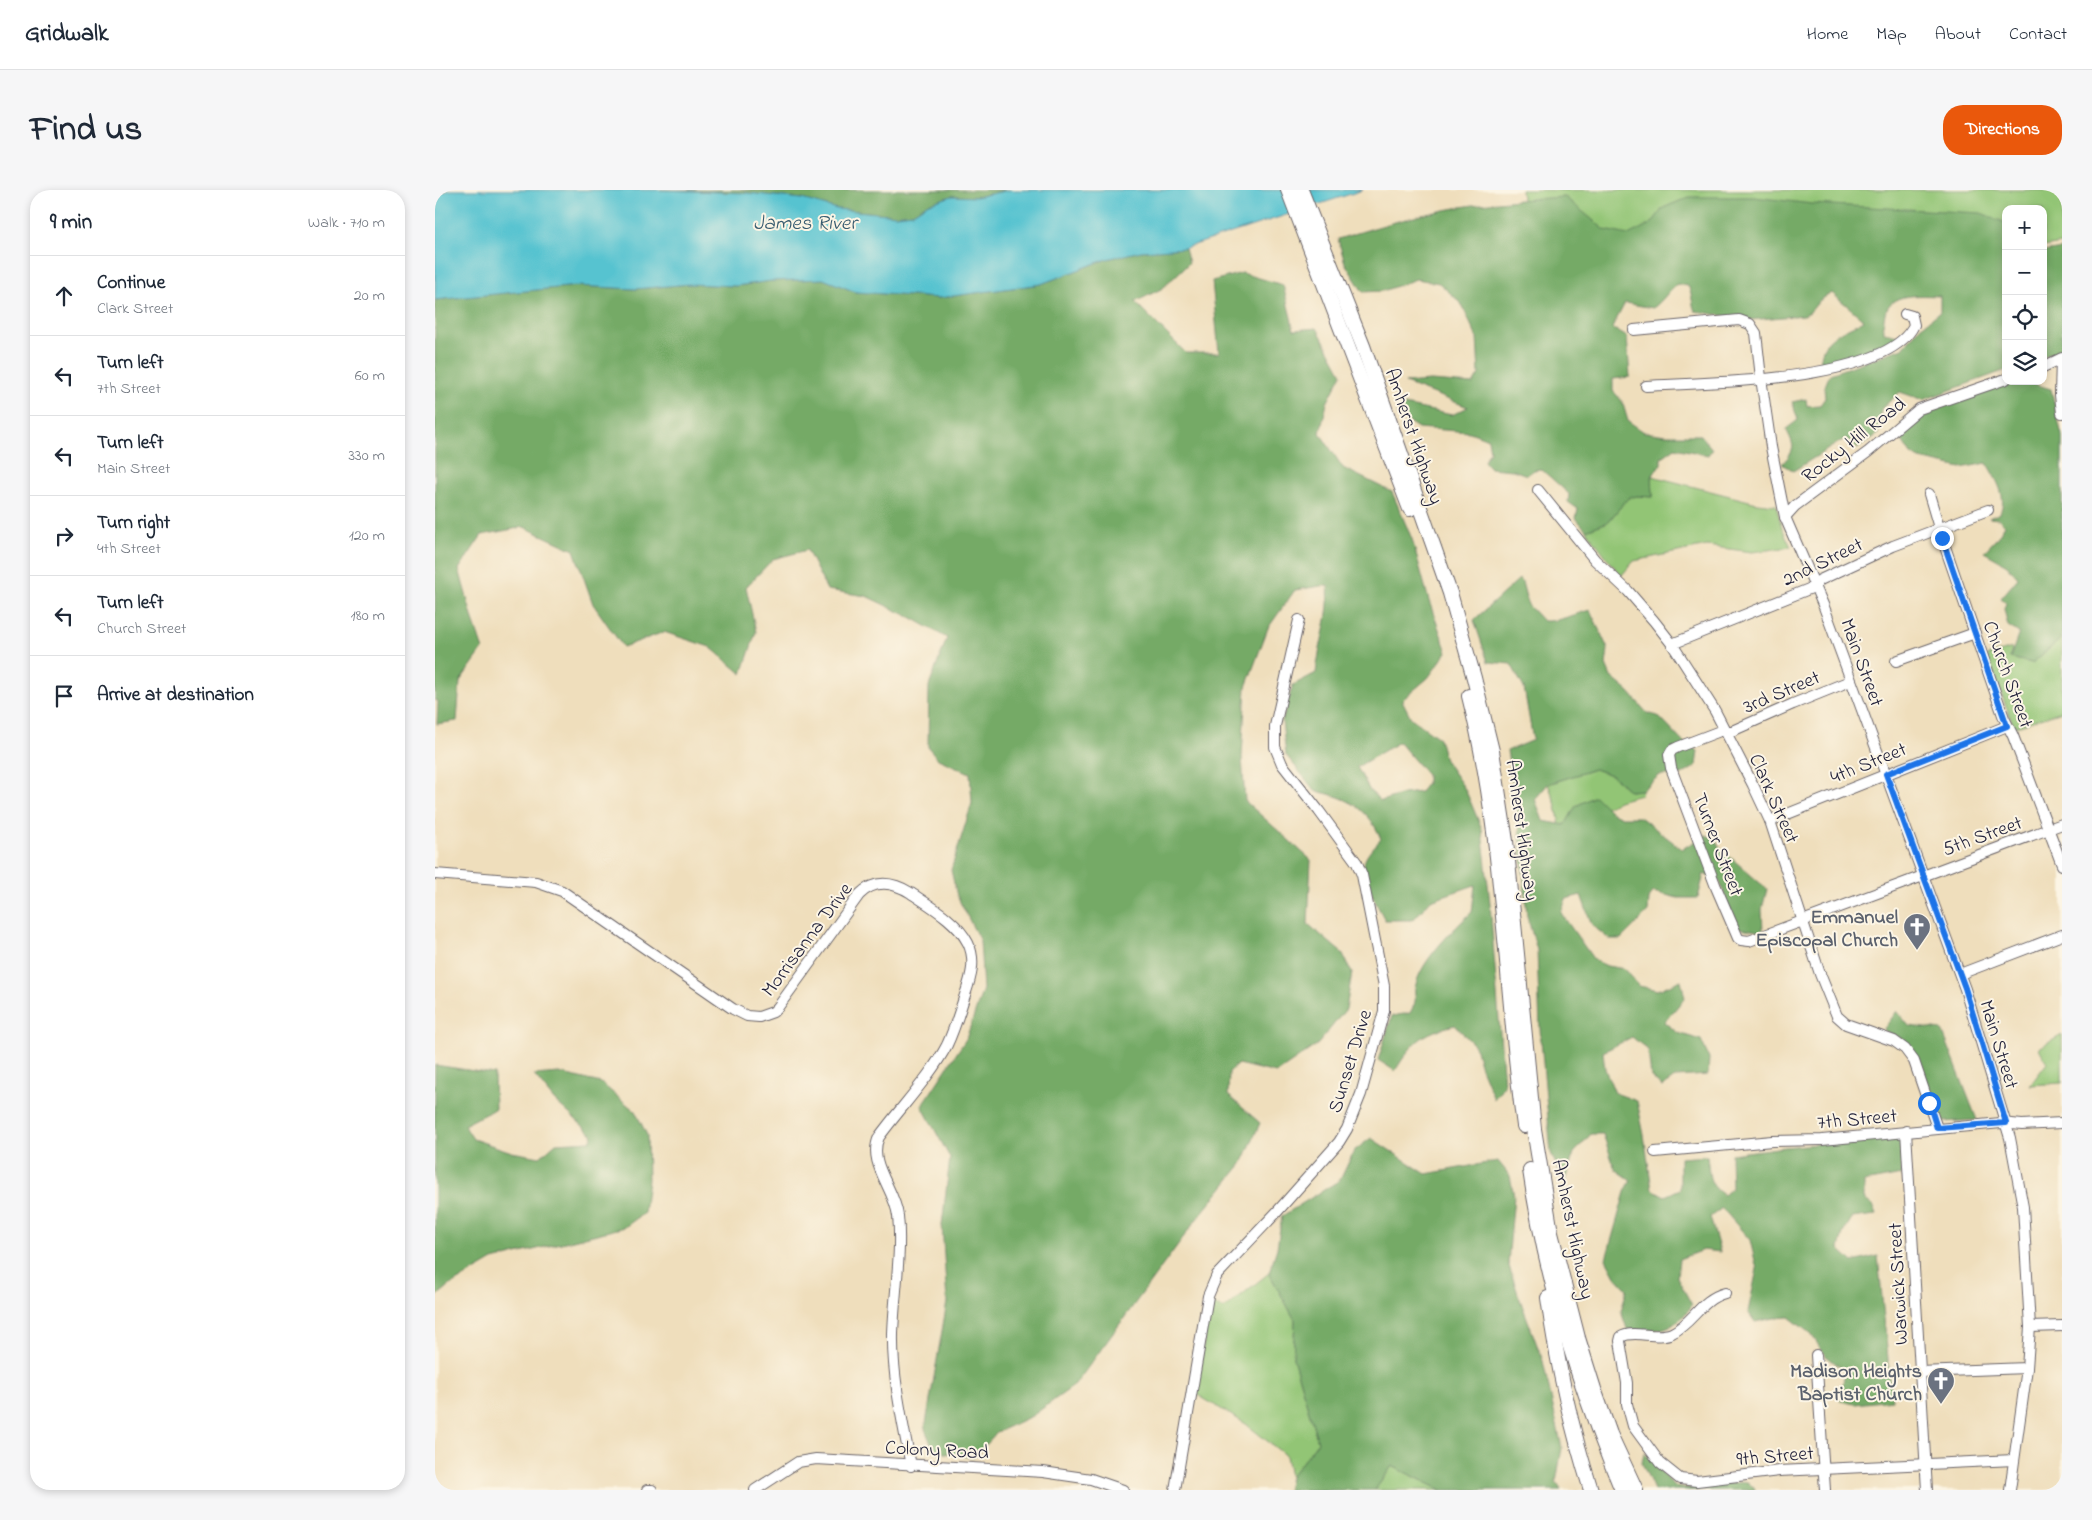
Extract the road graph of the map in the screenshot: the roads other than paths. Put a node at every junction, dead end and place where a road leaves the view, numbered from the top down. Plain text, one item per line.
1 (1288, 190) edge
2 (1301, 190) edge
3 (1324, 268) junction
4 (1905, 314) dead end
5 (1634, 330) dead end
6 (2062, 359) edge
7 (2047, 365) edge
8 (1761, 378) junction
9 (2002, 380) edge
10 (1646, 386) dead end
11 (2062, 413) edge
12 (1538, 490) dead end
13 (1929, 494) dead end
14 (1987, 510) dead end
15 (1785, 517) junction
16 (1939, 529) junction
17 (1815, 586) junction
18 (1299, 620) dead end
19 (1975, 633) junction
20 (1672, 644) junction
21 (1896, 660) dead end
22 (1851, 681) junction
23 (2007, 726) junction
24 (1724, 731) junction
25 (1886, 774) junction
26 (1769, 821) junction
27 (2062, 824) edge
28 (2048, 829) junction
29 (2062, 865) edge
30 (435, 874) edge
31 (1924, 875) junction
32 (1803, 922) junction
33 (2061, 935) edge
34 (1960, 974) junction
35 (2006, 1123) junction
36 (2062, 1123) edge
37 (1937, 1128) junction
38 (1906, 1131) junction
39 (1655, 1152) dead end
40 (1539, 1231) junction
41 (1725, 1293) dead end
42 (2062, 1326) edge
43 (2030, 1327) junction
44 (1578, 1338) junction
45 (1817, 1355) dead end
46 (2027, 1368) junction
47 (1919, 1372) junction
48 (2014, 1460) junction
49 (1925, 1464) junction
50 (911, 1466) junction
51 (1824, 1468) junction
52 (647, 1490) edge
53 (652, 1490) edge
54 (755, 1490) edge
55 (1123, 1490) edge
56 (1175, 1490) edge
57 (1591, 1490) edge
58 (1622, 1490) edge
59 (1636, 1490) edge
60 (1647, 1490) edge
61 (1825, 1490) edge
62 (1927, 1490) edge
63 (2010, 1490) edge

1 - 3 highway, Amherst Highway
2 - 3 highway, Amherst Highway
3 - 40 highway, Amherst Highway
3 - 44 highway, Amherst Highway
4 - 8 street
5 - 8 street, Main Street
6 - 7 street
6 - 11 street
8 - 10 street
8 - 15 street, Main Street
9 - 15 street, Rocky Hill Road
12 - 20 street, Clark Street
13 - 16 street, Church Street
14 - 16 street, 2nd Street
15 - 17 street, Main Street
16 - 17 street, 2nd Street
16 - 19 street, Church Street
17 - 20 street, 2nd Street
17 - 22 street, Main Street
18 - 56 street, Sunset Drive
19 - 21 street
19 - 23 street, Church Street
20 - 24 street, Clark Street
22 - 24 street, 3rd Street
22 - 25 street, Main Street
23 - 25 street, 4th Street
23 - 28 street, Church Street
24 - 26 street, Clark Street
24 - 32 street, Turner Street
25 - 26 street, 4th Street
25 - 31 street, Main Street
26 - 32 street, Clark Street
27 - 28 street, 5th Street
28 - 29 street, Church Street
28 - 31 street, 5th Street
30 - 50 street, Morrisanna Drive
31 - 32 street, 5th Street
31 - 34 street, Main Street
32 - 37 street, Clark Street
33 - 34 street
34 - 35 street, Main Street
35 - 36 street, 7th Street
35 - 37 street, 7th Street
35 - 43 street, Main Street
37 - 38 street, 7th Street
38 - 39 street, 7th Street
38 - 47 street, Warwick Street
40 - 57 highway
40 - 58 highway, Amherst Highway
41 - 51 street, 9th Street
42 - 43 street
43 - 46 street, Main Street
44 - 59 highway, Amherst Highway
44 - 60 highway
45 - 51 street
46 - 47 street
46 - 48 street, Main Street
47 - 49 street, Warwick Street
48 - 49 street, 9th Street
48 - 63 street, Main Street
49 - 51 street, 9th Street
49 - 62 street, Warwick Street
50 - 54 street, Colony Road
50 - 55 street, Colony Road
51 - 61 street
52 - 53 street

